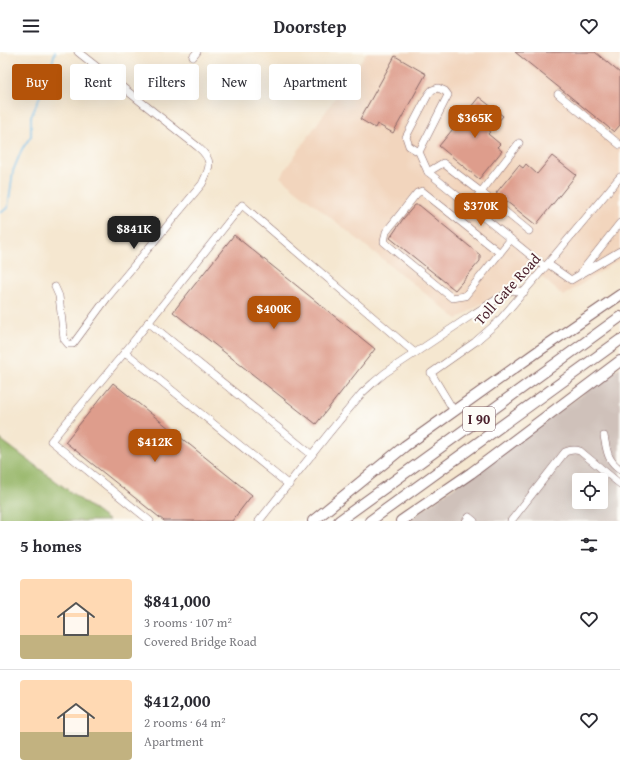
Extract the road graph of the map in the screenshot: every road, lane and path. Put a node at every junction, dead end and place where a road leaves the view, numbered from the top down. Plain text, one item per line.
1 (78, 52) edge
2 (558, 94) dead end
3 (519, 143) dead end
4 (620, 145) edge
5 (419, 152) junction
6 (428, 172) junction
7 (620, 177) edge
8 (481, 192) junction
9 (470, 206) junction
10 (620, 223) edge
11 (529, 231) dead end
12 (511, 239) junction
13 (620, 251) edge
14 (500, 253) junction
15 (547, 265) junction
16 (578, 276) junction
17 (55, 287) dead end
18 (524, 292) junction
19 (620, 295) edge
20 (620, 317) edge
21 (148, 322) junction
22 (620, 340) edge
23 (125, 352) junction
24 (415, 353) junction
25 (620, 361) edge
26 (454, 411) junction
27 (604, 436) dead end
28 (312, 455) junction
29 (620, 469) edge
30 (620, 484) edge
31 (289, 485) junction
32 (150, 521) edge
33 (259, 521) edge
34 (313, 521) edge
35 (339, 521) edge
36 (370, 521) edge
37 (401, 521) edge
38 (466, 521) edge
39 (474, 521) edge
40 (511, 521) edge

1 - 17 street
2 - 4 street
3 - 8 street
5 - 5 street
5 - 6 street
6 - 8 street
6 - 9 street
7 - 15 street, Toll Gate Road
8 - 9 street
8 - 11 street
9 - 12 street
10 - 16 street
12 - 14 street
12 - 15 street
13 - 16 street
14 - 14 street
15 - 16 street
15 - 18 street, Toll Gate Road
18 - 24 street
18 - 26 street, Toll Gate Road
19 - 26 highway
20 - 35 highway, I 90
21 - 23 street
21 - 24 street
21 - 28 street
22 - 36 highway, I 90
23 - 31 street
23 - 32 street
24 - 28 street
25 - 37 highway
26 - 34 highway
27 - 29 street
28 - 31 street
30 - 40 street
31 - 33 street
38 - 39 street

